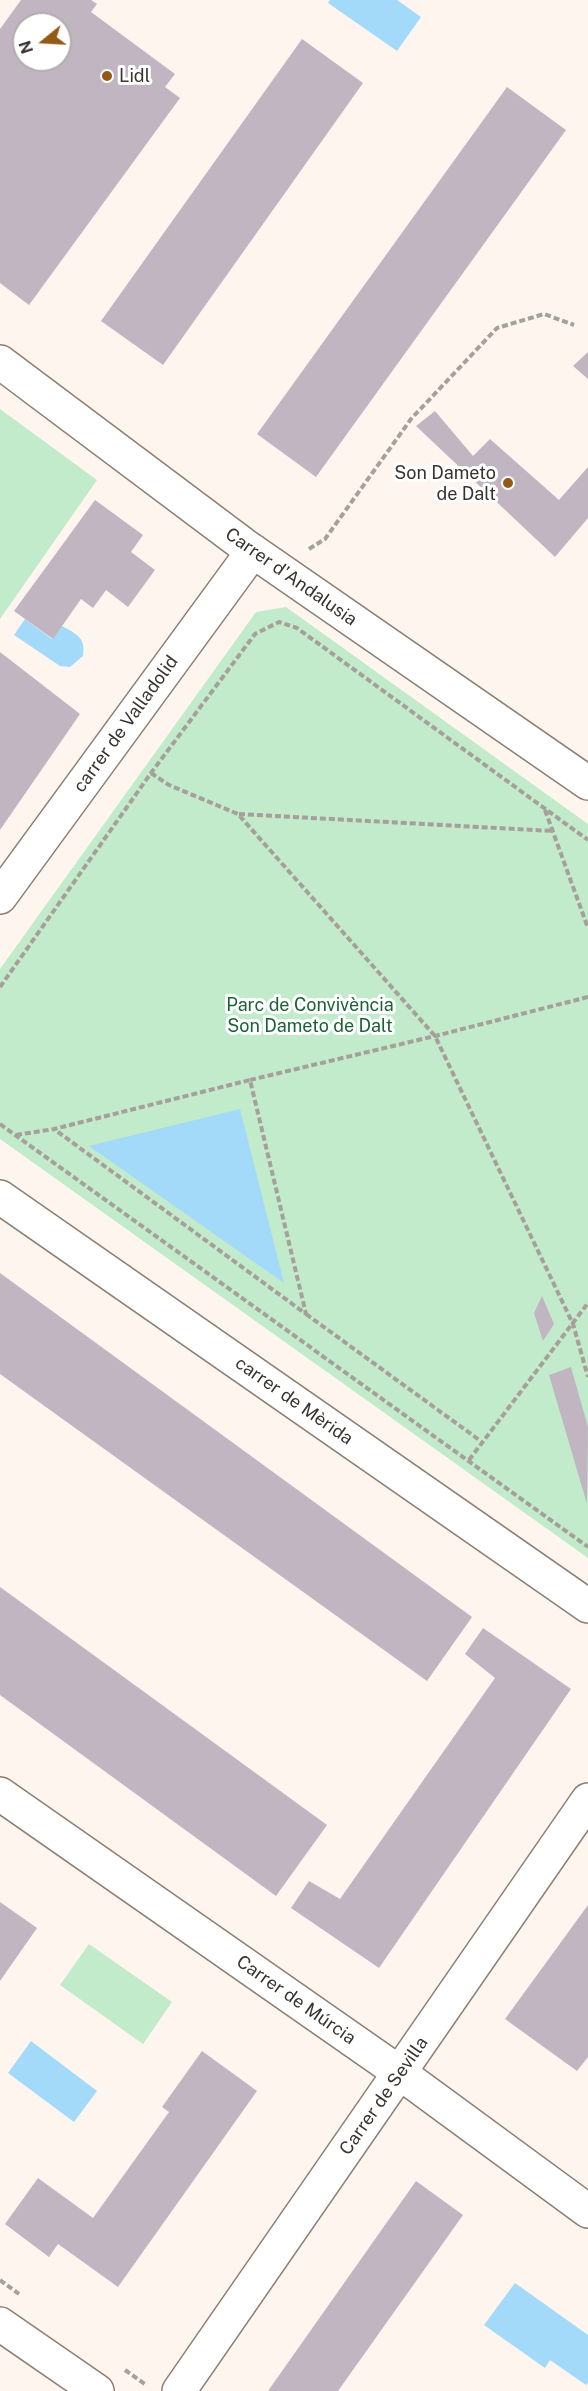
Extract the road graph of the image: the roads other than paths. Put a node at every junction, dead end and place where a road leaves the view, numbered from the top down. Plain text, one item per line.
1 (0, 362) edge
2 (266, 560) junction
3 (588, 783) edge
4 (0, 897) edge
5 (0, 1197) edge
6 (588, 1606) edge
7 (0, 1794) edge
8 (588, 1800) edge
9 (400, 2073) junction
10 (588, 2211) edge
11 (0, 2324) edge
12 (97, 2391) edge
13 (179, 2391) edge

1 - 2 street, Carrer d'Andalusia
2 - 3 street, Carrer d'Andalusia
2 - 4 street, carrer de Valladolid
5 - 6 street, carrer de Mèrida
7 - 9 street, Carrer de Múrcia
8 - 9 street, Carrer de Sevilla
9 - 10 street, Carrer de Múrcia
9 - 13 street, Carrer de Sevilla
11 - 12 street

